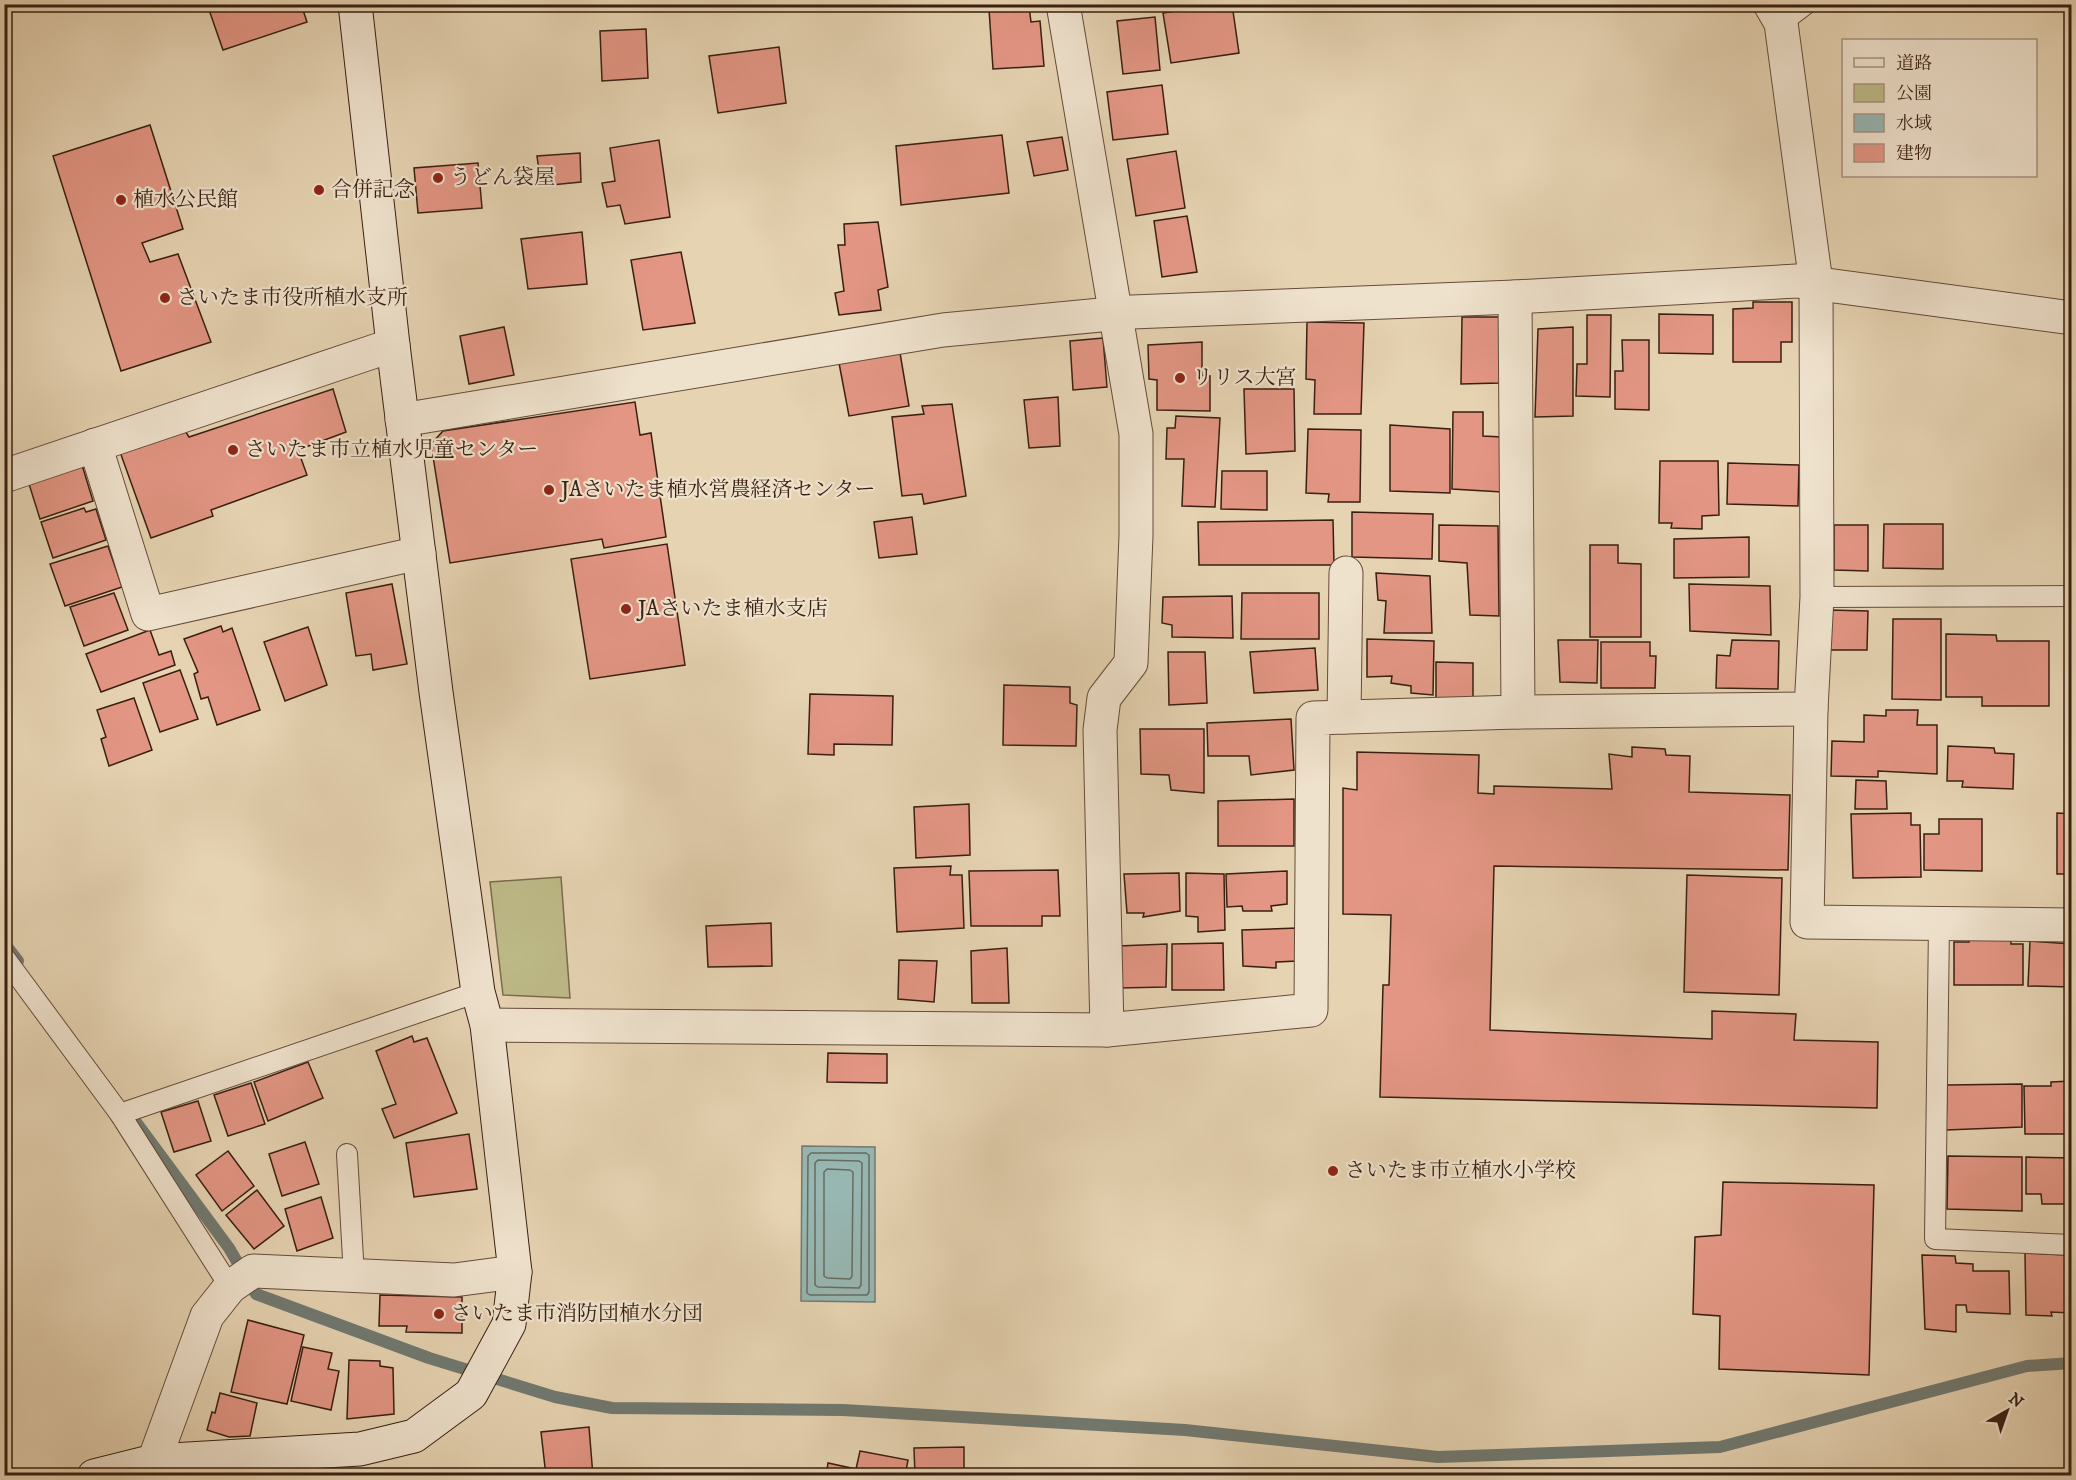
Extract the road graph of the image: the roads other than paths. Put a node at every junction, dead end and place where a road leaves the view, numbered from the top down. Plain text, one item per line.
1 (355, 4) edge
2 (1063, 4) edge
3 (1786, 11) edge
4 (1816, 283) junction
5 (1515, 297) junction
6 (1117, 314) junction
7 (2072, 318) edge
8 (393, 345) junction
9 (402, 420) junction
10 (96, 445) junction
11 (4, 476) edge
12 (418, 552) junction
13 (1346, 573) dead end
14 (2072, 596) edge
15 (1817, 597) junction
16 (1811, 709) junction
17 (1518, 712) junction
18 (1344, 717) junction
19 (1939, 924) junction
20 (2072, 925) edge
21 (4, 957) edge
22 (478, 992) junction
23 (487, 1024) junction
24 (1107, 1030) junction
25 (120, 1114) junction
26 (347, 1154) dead end
27 (2072, 1245) edge
28 (515, 1272) junction
29 (354, 1276) junction
30 (230, 1287) junction
31 (168, 1465) edge
32 (94, 1476) edge

1 - 8 street
2 - 6 street
3 - 4 street
4 - 5 street
4 - 7 street
4 - 15 street
5 - 6 street
5 - 17 street
6 - 9 street
6 - 24 street
8 - 9 street
8 - 10 street
9 - 12 street
10 - 11 street
10 - 12 street
12 - 22 street
13 - 18 street
14 - 15 lane
15 - 16 street
16 - 17 street
16 - 19 street
17 - 18 street
18 - 24 street
19 - 20 street
19 - 27 lane
21 - 25 lane
22 - 23 street
22 - 25 lane
23 - 24 street
23 - 28 street
25 - 30 lane
26 - 29 lane
28 - 29 street
28 - 31 street
29 - 30 street
30 - 31 street
31 - 32 street

